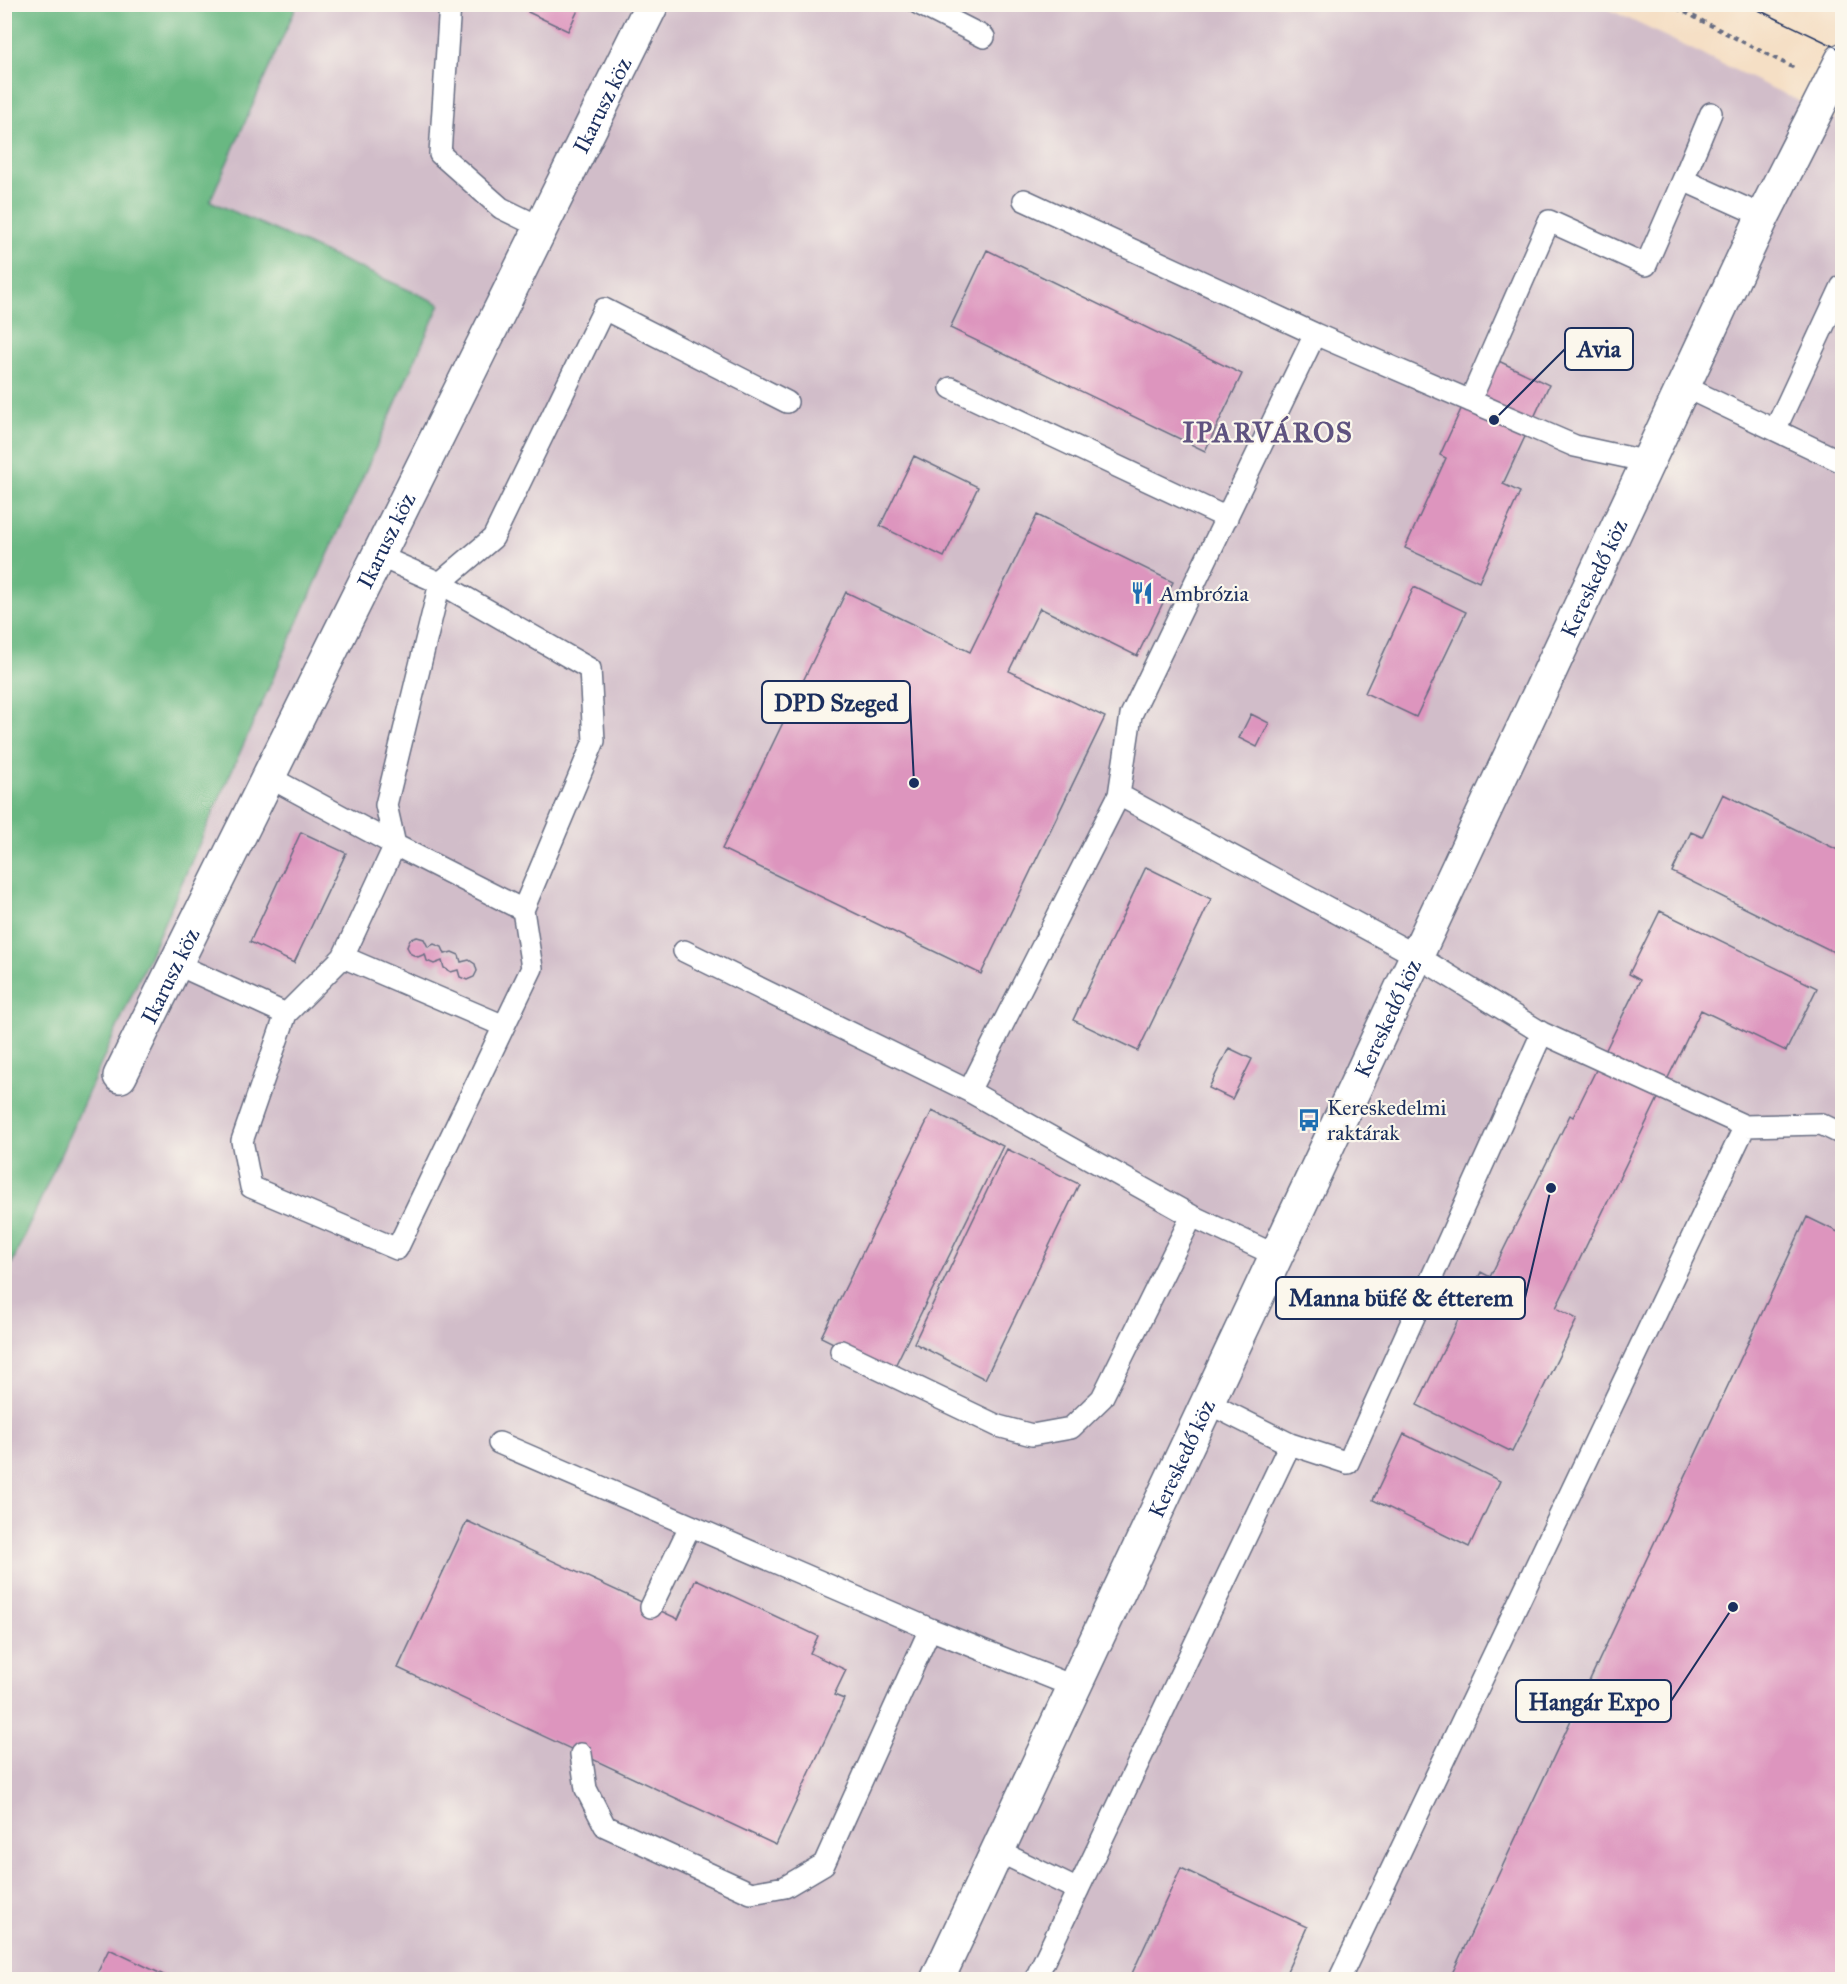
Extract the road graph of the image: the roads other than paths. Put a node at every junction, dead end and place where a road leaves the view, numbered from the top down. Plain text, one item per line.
1 (450, 4) edge
2 (652, 4) edge
3 (919, 4) edge
4 (984, 37) dead end
5 (1835, 72) edge
6 (1711, 113) dead end
7 (1683, 180) junction
8 (1024, 200) dead end
9 (1763, 216) junction
10 (542, 228) junction
11 (1842, 286) edge
12 (1315, 334) junction
13 (1685, 387) junction
14 (951, 388) dead end
15 (1470, 401) junction
16 (787, 402) dead end
17 (1775, 430) junction
18 (1649, 462) junction
19 (1842, 462) edge
20 (1227, 518) junction
21 (379, 556) junction
22 (440, 583) junction
23 (269, 777) junction
24 (1119, 795) junction
25 (395, 845) junction
26 (523, 910) junction
27 (684, 951) dead end
28 (1417, 956) junction
29 (343, 957) junction
30 (176, 964) junction
31 (286, 1014) junction
32 (504, 1026) junction
33 (1542, 1034) junction
34 (120, 1076) dead end
35 (969, 1091) junction
36 (1745, 1126) junction
37 (1842, 1134) edge
38 (1192, 1216) junction
39 (1276, 1256) junction
40 (841, 1351) dead end
41 (1208, 1403) junction
42 (499, 1443) dead end
43 (1290, 1444) junction
44 (690, 1526) junction
45 (651, 1607) dead end
46 (930, 1629) junction
47 (1075, 1687) junction
48 (581, 1754) dead end
49 (998, 1851) junction
50 (1078, 1890) junction
51 (938, 1980) edge
52 (1035, 1980) edge
53 (1339, 1980) edge

1 - 10 lane
2 - 10 street, Ikarusz köz
3 - 4 lane
5 - 9 street, Kereskedő köz
6 - 7 lane
7 - 9 lane
7 - 15 lane
8 - 12 lane
9 - 13 street, Kereskedő köz
10 - 21 street, Ikarusz köz
11 - 17 lane
12 - 15 lane
12 - 20 lane
13 - 17 lane
13 - 18 street, Kereskedő köz
14 - 20 lane
15 - 18 lane
16 - 22 lane
17 - 19 lane
18 - 28 street, Kereskedő köz
20 - 24 lane
21 - 22 lane
21 - 23 street, Ikarusz köz
22 - 25 lane
22 - 26 lane
23 - 25 lane
23 - 30 street, Ikarusz köz
24 - 28 lane
24 - 35 lane
25 - 26 lane
25 - 29 lane
26 - 32 lane
27 - 35 lane
28 - 33 lane
28 - 39 street, Kereskedő köz
29 - 31 lane
29 - 32 lane
30 - 31 lane
30 - 34 street, Ikarusz köz
31 - 32 lane
33 - 36 lane
33 - 43 lane
35 - 38 lane
36 - 37 lane
36 - 53 lane
38 - 39 lane
38 - 40 lane
39 - 41 street, Kereskedő köz
41 - 43 lane
41 - 47 street, Kereskedő köz
42 - 44 lane
43 - 50 lane
44 - 45 lane
44 - 46 lane
46 - 47 lane
46 - 48 lane
47 - 49 street, Kereskedő köz
49 - 50 lane
49 - 51 street, Kereskedő köz
50 - 52 lane

